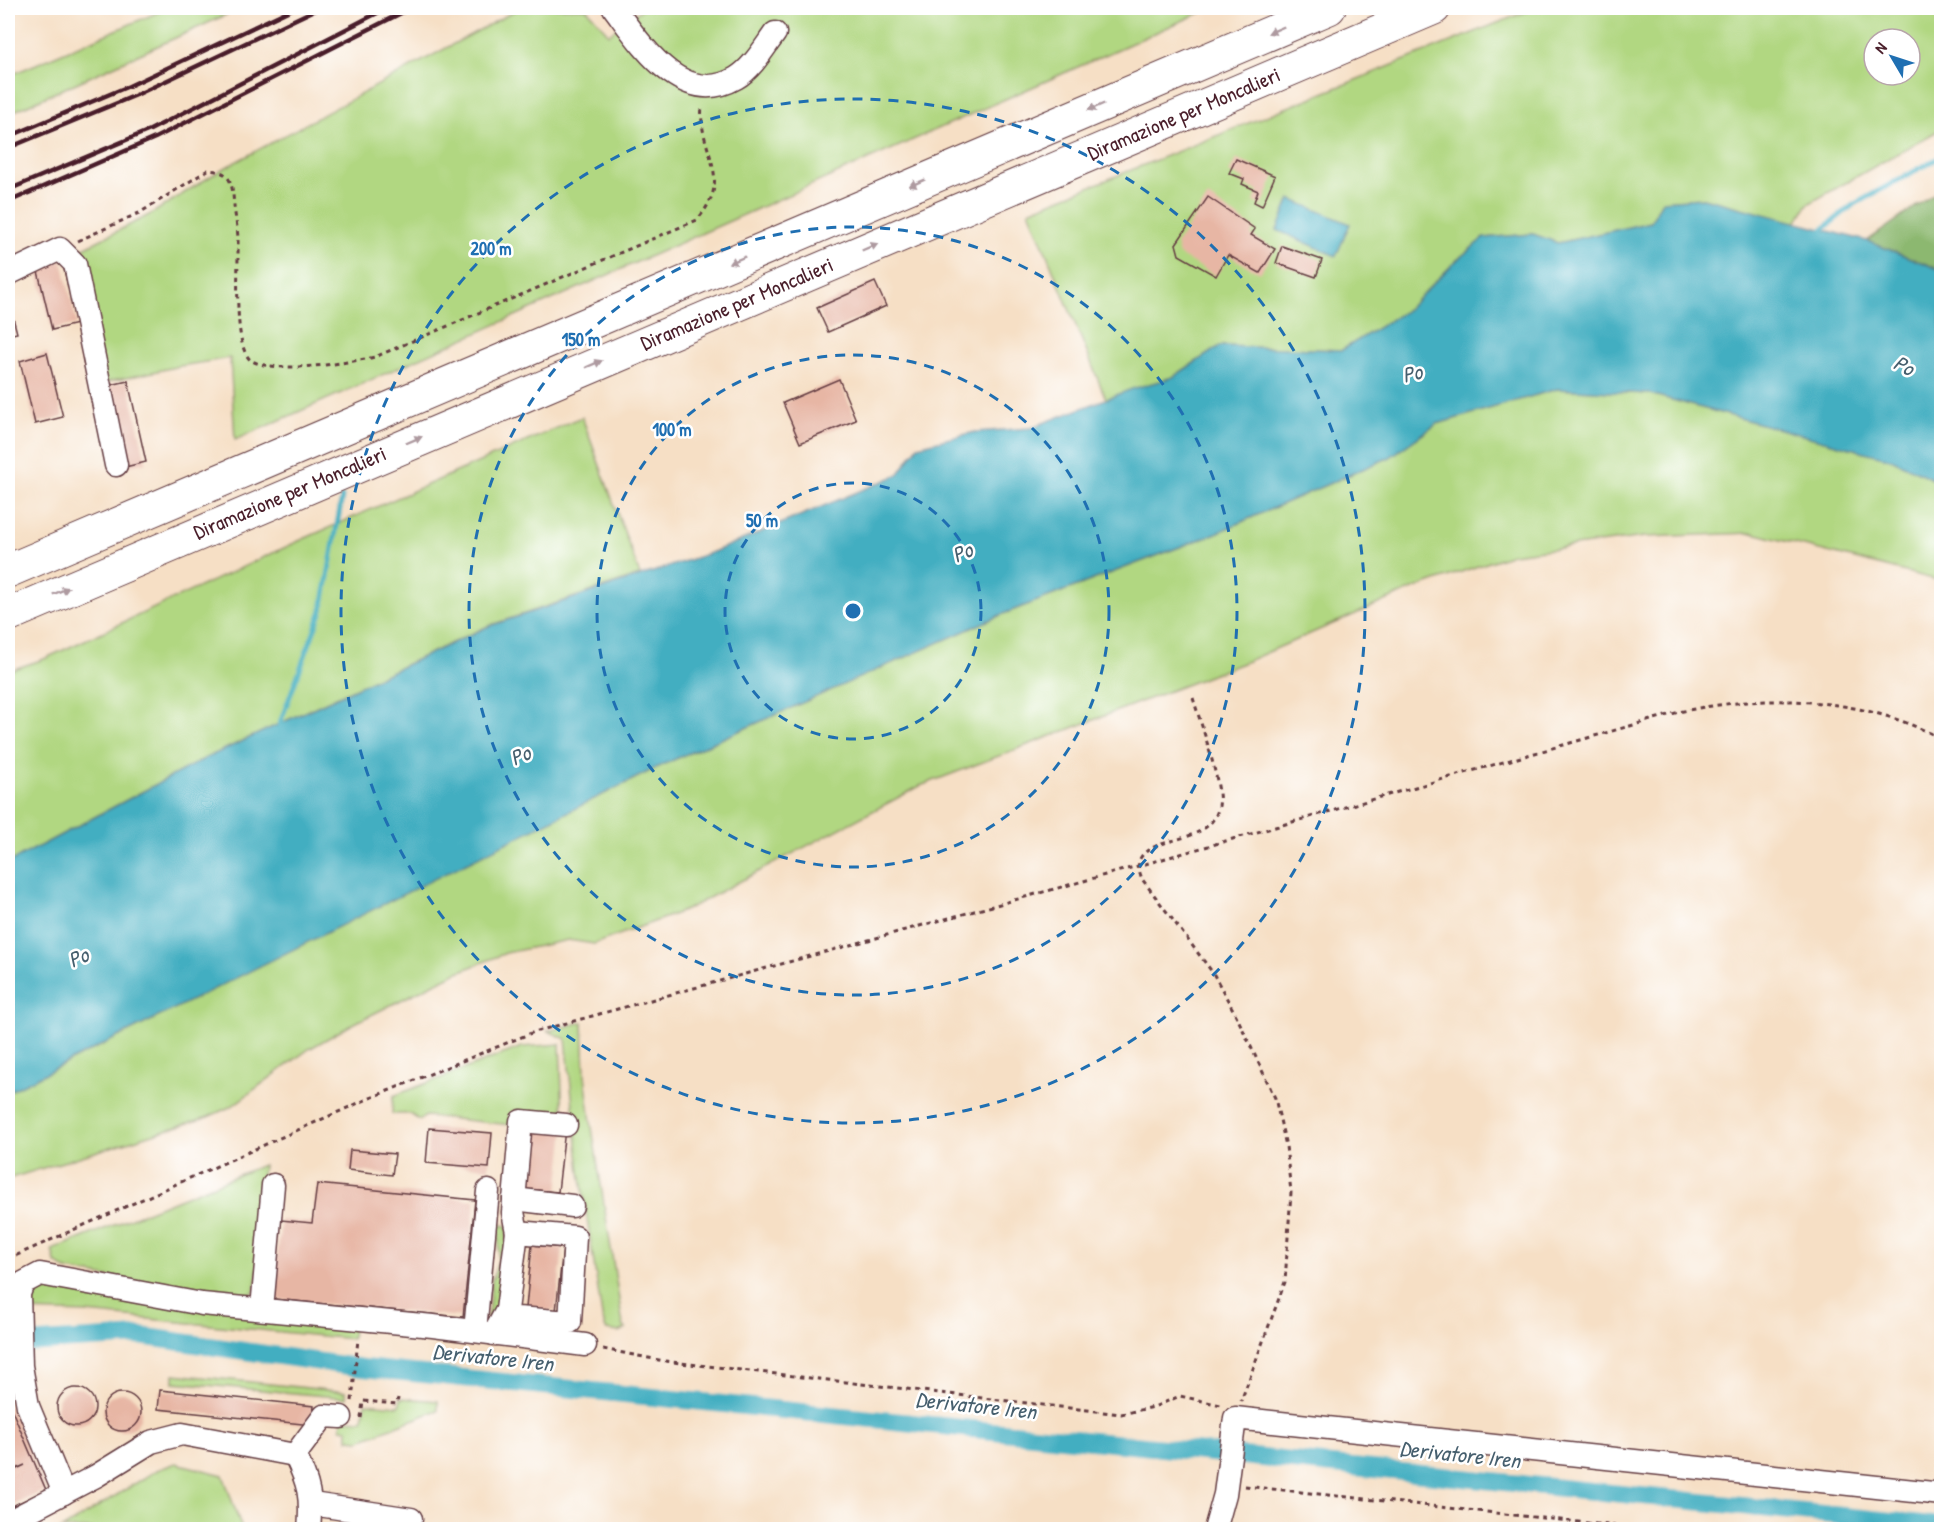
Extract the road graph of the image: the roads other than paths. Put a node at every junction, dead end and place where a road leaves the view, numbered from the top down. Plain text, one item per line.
1 (614, 8) edge
2 (1329, 8) edge
3 (1434, 8) edge
4 (775, 33) dead end
5 (8, 274) edge
6 (116, 465) dead end
7 (8, 571) edge
8 (8, 615) edge
9 (566, 1125) dead end
10 (273, 1185) dead end
11 (488, 1191) dead end
12 (514, 1199) junction
13 (572, 1206) dead end
14 (517, 1232) junction
15 (262, 1309) junction
16 (491, 1327) junction
17 (585, 1345) road end
18 (8, 1387) edge
19 (346, 1407) road end
20 (35, 1424) junction
21 (295, 1455) junction
22 (64, 1493) junction
23 (1941, 1494) edge
24 (312, 1504) junction
25 (411, 1518) dead end
26 (8, 1522) edge
27 (309, 1530) edge
28 (1215, 1530) edge

1 - 4 street
2 -> 7 highway, Diramazione per Moncalieri
8 -> 3 highway, Diramazione per Moncalieri
5 - 6 street
9 - 12 street
10 - 15 street
11 - 16 street
12 - 13 street
12 - 14 street
14 - 16 street
14 - 16 street
15 - 16 street
15 - 20 street
16 - 17 street
18 - 20 street
19 - 21 street
20 - 22 street
21 - 22 street
21 - 24 street
22 - 26 street
23 - 28 street
24 - 25 street
24 - 27 street

